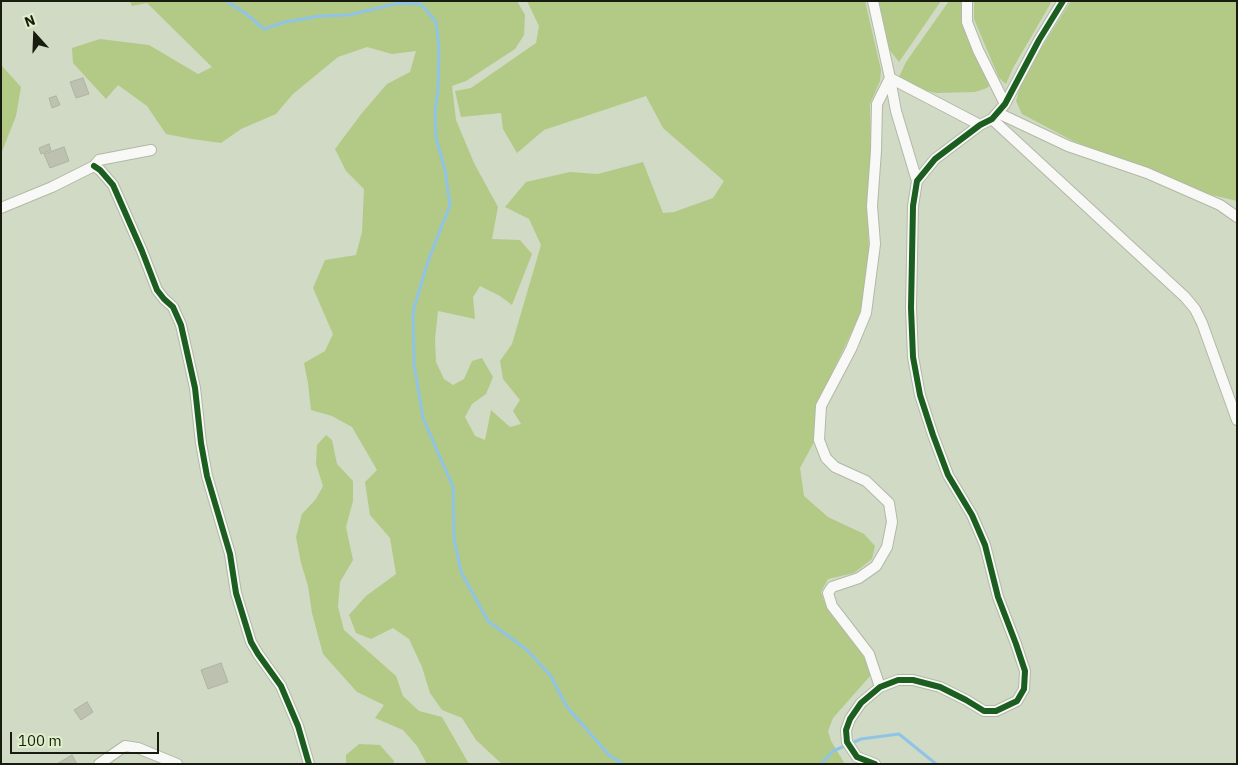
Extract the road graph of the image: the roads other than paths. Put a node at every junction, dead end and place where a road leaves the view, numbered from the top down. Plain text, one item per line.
1 (873, 1) edge
2 (967, 1) edge
3 (1063, 1) edge
4 (890, 78) junction
5 (1005, 104) junction
6 (995, 116) junction
7 (980, 125) junction
8 (151, 150) dead end
9 (94, 166) junction
10 (917, 181) junction
11 (1, 208) edge
12 (1237, 217) edge
13 (1237, 420) edge
14 (880, 687) junction
15 (99, 764) edge
16 (177, 764) edge
17 (309, 764) edge
18 (875, 764) edge

1 - 4 street
2 - 5 street
3 - 5 street
4 - 7 street
4 - 10 street
4 - 14 street
5 - 6 street
6 - 7 street
6 - 12 street
6 - 13 street
7 - 10 street
8 - 9 street
9 - 11 street
9 - 17 street
10 - 14 street
14 - 18 street
15 - 16 street

